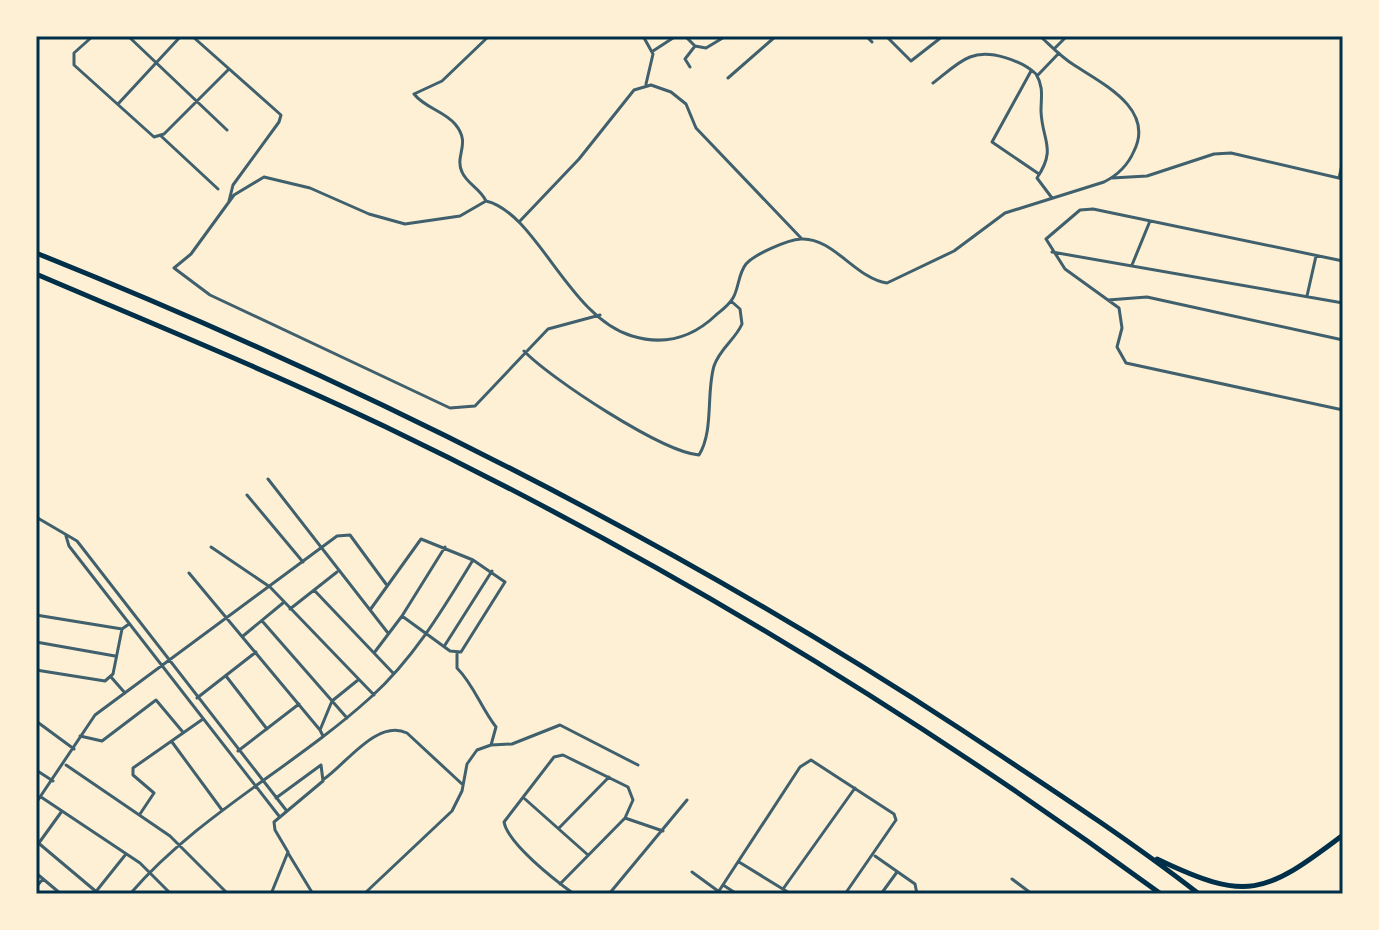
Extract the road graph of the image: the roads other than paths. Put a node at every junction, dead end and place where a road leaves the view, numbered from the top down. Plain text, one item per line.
1 (93, 36) edge
2 (128, 36) edge
3 (181, 36) edge
4 (192, 36) edge
5 (489, 36) edge
6 (643, 36) edge
7 (676, 36) edge
8 (685, 36) edge
9 (726, 36) edge
10 (776, 36) edge
11 (866, 36) edge
12 (886, 36) edge
13 (943, 36) edge
14 (1040, 36) edge
15 (1067, 36) edge
16 (872, 42) dead end
17 (695, 46) junction
18 (1054, 49) junction
19 (653, 51) junction
20 (1059, 53) junction
21 (154, 64) junction
22 (690, 67) dead end
23 (228, 70) junction
24 (1031, 70) junction
25 (1037, 76) junction
26 (728, 78) dead end
27 (933, 83) dead end
28 (646, 86) junction
29 (196, 102) junction
30 (118, 104) junction
31 (227, 130) dead end
32 (161, 136) junction
33 (1343, 160) edge
34 (242, 174) junction
35 (1039, 174) junction
36 (1112, 178) junction
37 (1341, 178) edge
38 (245, 185) junction
39 (218, 189) dead end
40 (1052, 198) junction
41 (229, 201) junction
42 (486, 201) junction
43 (1150, 220) junction
44 (519, 222) junction
45 (802, 239) junction
46 (1052, 252) junction
47 (36, 253) edge
48 (1317, 255) junction
49 (1343, 261) edge
50 (1132, 265) junction
51 (36, 274) edge
52 (1307, 296) junction
53 (1108, 300) junction
54 (731, 301) junction
55 (1343, 303) edge
56 (600, 315) junction
57 (1343, 340) edge
58 (524, 351) junction
59 (1343, 410) edge
60 (268, 479) dead end
61 (247, 495) dead end
62 (37, 518) edge
63 (36, 527) edge
64 (66, 536) junction
65 (211, 547) dead end
66 (322, 547) junction
67 (445, 547) junction
68 (473, 560) junction
69 (303, 562) junction
70 (339, 570) junction
71 (492, 570) junction
72 (189, 573) dead end
73 (386, 584) junction
74 (270, 587) junction
75 (314, 590) junction
76 (284, 602) junction
77 (290, 609) junction
78 (370, 610) junction
79 (36, 615) edge
80 (402, 616) junction
81 (228, 618) junction
82 (263, 622) junction
83 (129, 624) junction
84 (122, 629) junction
85 (388, 633) junction
86 (427, 634) junction
87 (243, 636) junction
88 (36, 642) edge
89 (445, 645) junction
90 (256, 652) junction
91 (374, 653) junction
92 (457, 653) junction
93 (116, 656) junction
94 (169, 660) junction
95 (162, 666) junction
96 (36, 670) edge
97 (393, 673) junction
98 (226, 676) junction
99 (111, 677) junction
100 (358, 680) junction
101 (125, 693) junction
102 (374, 695) junction
103 (197, 698) junction
104 (332, 701) junction
105 (299, 704) junction
106 (347, 718) junction
107 (203, 719) junction
108 (36, 721) edge
109 (267, 729) junction
110 (320, 730) junction
111 (183, 732) junction
112 (80, 736) junction
113 (323, 736) junction
114 (172, 741) junction
115 (491, 745) junction
116 (74, 749) junction
117 (238, 751) junction
118 (65, 764) junction
119 (638, 765) dead end
120 (36, 770) edge
121 (609, 777) junction
122 (324, 779) junction
123 (53, 781) junction
124 (263, 781) junction
125 (463, 784) junction
126 (256, 786) junction
127 (856, 787) junction
128 (41, 797) junction
129 (276, 798) junction
130 (525, 799) junction
131 (687, 800) dead end
132 (36, 803) edge
133 (222, 810) junction
134 (286, 810) junction
135 (62, 811) junction
136 (140, 814) junction
137 (279, 816) junction
138 (625, 818) junction
139 (559, 828) junction
140 (663, 831) junction
141 (1343, 835) edge
142 (37, 844) edge
143 (180, 845) junction
144 (288, 852) junction
145 (126, 854) junction
146 (1147, 854) junction
147 (588, 855) junction
148 (874, 855) junction
149 (738, 862) junction
150 (149, 872) junction
151 (692, 872) dead end
152 (897, 872) junction
153 (36, 873) edge
154 (43, 879) junction
155 (1012, 879) dead end
156 (560, 884) junction
157 (723, 885) junction
158 (36, 887) edge
159 (783, 889) junction
160 (96, 893) edge
161 (718, 893) edge
162 (61, 894) edge
163 (130, 894) edge
164 (171, 894) edge
165 (228, 894) edge
166 (271, 894) edge
167 (313, 894) edge
168 (364, 894) edge
169 (574, 894) edge
170 (609, 894) edge
171 (737, 894) edge
172 (791, 894) edge
173 (845, 894) edge
174 (881, 894) edge
175 (917, 894) edge
176 (1032, 894) edge
177 (1161, 894) edge
178 (1199, 894) edge

1 - 30 street
2 - 21 street
3 - 21 street
4 - 23 street
5 - 42 street
6 - 19 street
7 - 19 street
8 - 17 street
9 - 17 street
10 - 26 street
11 - 16 street
12 - 13 street
14 - 18 street
15 - 18 street
17 - 22 street
18 - 20 street
19 - 28 street
20 - 25 street
20 - 36 street
21 - 29 street
21 - 30 street
23 - 29 street
23 - 34 street
24 - 25 street
24 - 27 street
24 - 35 street
25 - 35 street
28 - 44 street
28 - 45 street
29 - 31 street
29 - 32 street
30 - 32 street
32 - 39 street
33 - 37 street
34 - 38 street
34 - 41 street
35 - 40 street
36 - 37 street
36 - 40 street
38 - 41 street
38 - 42 street
40 - 45 street
41 - 58 street
42 - 44 street
43 - 46 street
43 - 48 street
43 - 50 street
44 - 56 street
45 - 54 street
46 - 50 street
46 - 53 street
47 - 146 highway
48 - 49 street
48 - 52 street
50 - 52 street
51 - 177 highway
52 - 55 street
53 - 57 street
53 - 59 street
54 - 56 street
54 - 58 street
56 - 58 street
60 - 66 street
61 - 69 street
62 - 63 street
62 - 64 street
64 - 83 street
64 - 94 street
65 - 74 street
66 - 69 street
66 - 70 street
66 - 73 street
67 - 68 street
67 - 73 street
67 - 80 street
68 - 71 street
68 - 86 street
69 - 74 street
70 - 75 street
70 - 78 street
71 - 89 street
71 - 92 street
72 - 81 street
73 - 78 street
74 - 76 street
74 - 81 street
75 - 77 street
75 - 91 street
76 - 77 street
76 - 82 street
77 - 100 street
78 - 85 street
79 - 84 street
80 - 85 street
80 - 86 street
81 - 87 street
81 - 94 street
82 - 87 street
82 - 104 street
83 - 84 street
83 - 95 street
84 - 93 street
85 - 91 street
86 - 89 street
86 - 97 street
87 - 90 street
88 - 93 street
89 - 92 street
90 - 98 street
90 - 105 street
91 - 97 street
92 - 115 street
93 - 99 street
94 - 95 street
94 - 103 street
95 - 101 street
95 - 107 street
96 - 99 street
97 - 102 street
98 - 103 street
98 - 109 street
99 - 101 street
100 - 102 street
100 - 104 street
101 - 112 street
102 - 106 street
103 - 117 street
104 - 106 street
104 - 110 street
105 - 109 street
105 - 110 street
106 - 113 street
107 - 111 street
107 - 126 street
108 - 116 street
109 - 117 street
110 - 113 street
111 - 112 street
111 - 114 street
112 - 116 street
113 - 124 street
114 - 133 street
114 - 136 street
115 - 119 street
115 - 125 street
116 - 118 street
117 - 124 street
118 - 123 street
118 - 136 street
120 - 123 street
121 - 130 street
121 - 138 street
121 - 139 street
122 - 125 street
122 - 129 street
122 - 134 street
123 - 128 street
124 - 126 street
124 - 129 street
125 - 168 street
126 - 133 street
126 - 137 street
127 - 148 street
127 - 149 street
127 - 159 street
128 - 132 street
128 - 135 street
129 - 134 street
130 - 139 street
130 - 156 street
131 - 140 street
133 - 143 street
134 - 137 street
135 - 142 street
135 - 145 street
136 - 143 street
137 - 144 street
138 - 140 street
138 - 147 street
139 - 147 street
140 - 170 street
141 - 146 highway
142 - 160 street
143 - 150 street
143 - 165 street
144 - 166 street
144 - 167 street
145 - 150 street
145 - 160 street
146 - 178 highway
147 - 156 street
148 - 152 street
148 - 173 street
149 - 157 street
149 - 159 street
150 - 163 street
150 - 164 street
151 - 161 street
152 - 174 street
152 - 175 street
153 - 154 street
154 - 158 street
154 - 162 street
155 - 176 street
156 - 169 street
157 - 161 street
157 - 171 street
159 - 172 street

